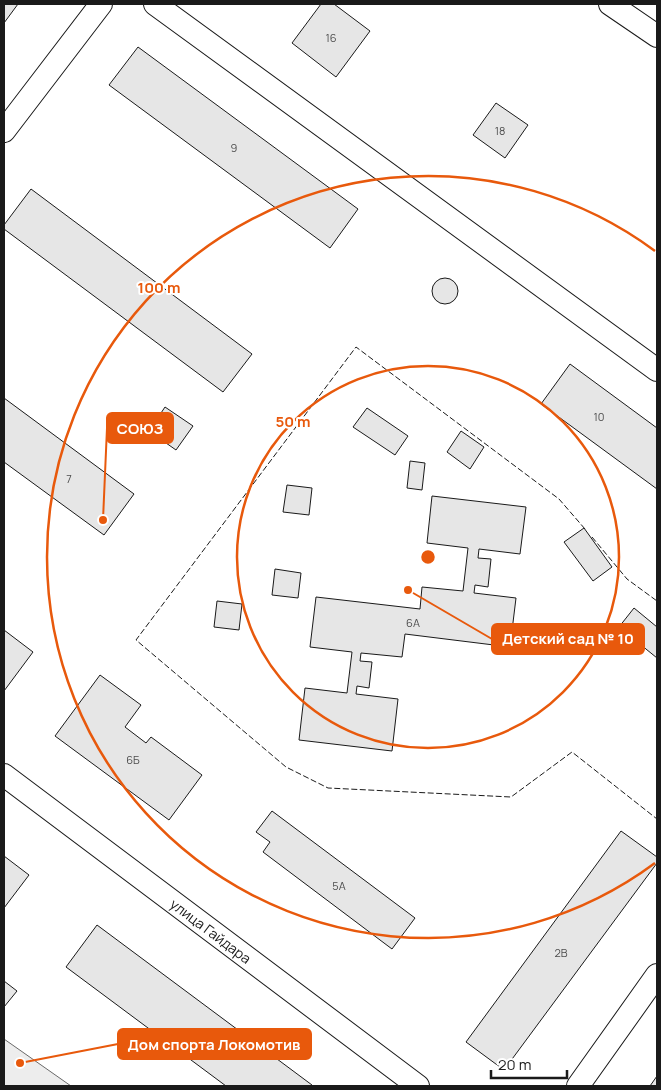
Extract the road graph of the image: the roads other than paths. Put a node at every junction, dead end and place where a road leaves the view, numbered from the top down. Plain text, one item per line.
1 (101, 4) edge
2 (155, 4) edge
3 (610, 4) edge
4 (657, 36) edge
5 (4, 131) edge
6 (657, 370) edge
7 (4, 775) edge
8 (657, 975) edge
9 (418, 1086) edge
10 (578, 1086) edge

1 - 5 street
2 - 6 street
3 - 4 street
7 - 9 street, улица Гайдара
8 - 10 street

